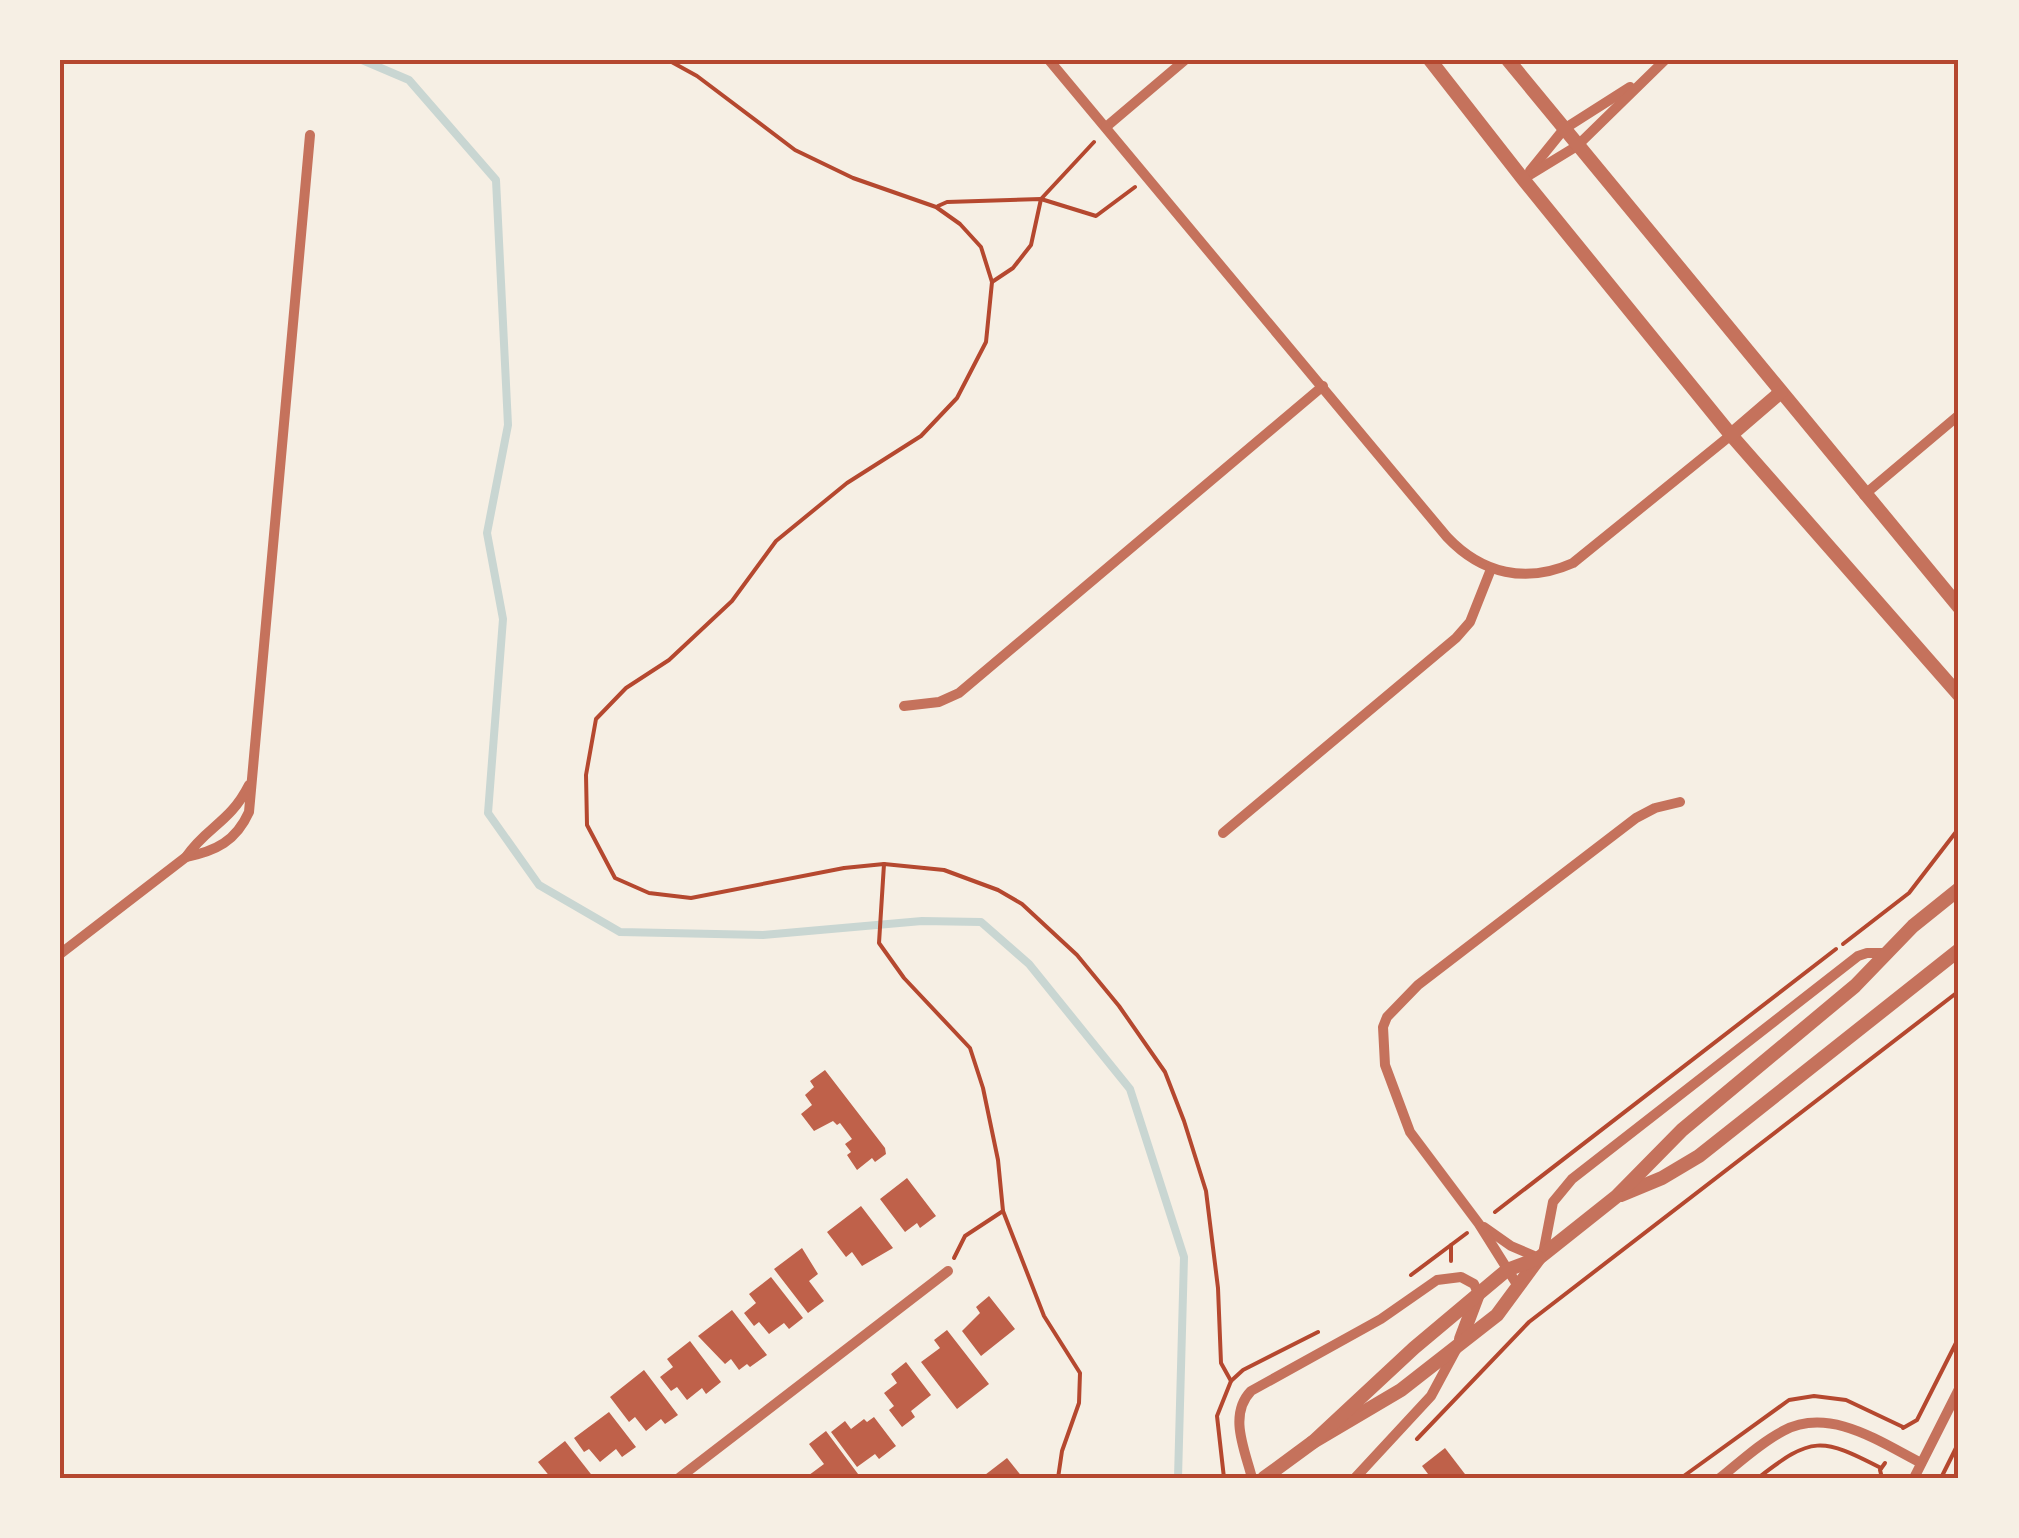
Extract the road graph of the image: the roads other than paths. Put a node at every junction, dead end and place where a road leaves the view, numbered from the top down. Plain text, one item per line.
1 (1049, 60) edge
2 (1185, 60) edge
3 (1430, 60) edge
4 (1508, 60) edge
5 (1665, 60) edge
6 (1644, 78) junction
7 (1106, 126) junction
8 (1564, 129) junction
9 (310, 135) dead end
10 (1577, 146) junction
11 (1523, 179) junction
12 (1322, 386) junction
13 (1781, 392) junction
14 (1959, 415) edge
15 (1731, 434) junction
16 (1864, 494) junction
17 (1492, 569) junction
18 (1959, 607) edge
19 (1959, 695) edge
20 (904, 706) dead end
21 (252, 780) junction
22 (1680, 802) dead end
23 (1223, 833) dead end
24 (186, 857) junction
25 (1959, 889) edge
26 (1959, 950) edge
27 (1888, 953) junction
28 (60, 954) edge
29 (1617, 1196) junction
30 (1479, 1224) junction
31 (1541, 1256) junction
32 (1507, 1270) junction
33 (948, 1271) road end
34 (1518, 1286) junction
35 (1478, 1293) junction
36 (1459, 1345) junction
37 (1959, 1389) edge
38 (1313, 1442) junction
39 (1922, 1462) junction
40 (1266, 1477) edge
41 (679, 1478) edge
42 (1252, 1478) edge
43 (1355, 1478) edge
44 (1720, 1478) edge
45 (1914, 1478) edge

1 - 7 street
2 - 7 street
3 - 11 street
4 - 8 street
5 - 6 street
6 - 8 street
6 - 10 street
7 - 12 street
8 - 10 street
8 - 11 street
9 - 21 street
10 - 11 street
10 - 13 street
11 - 15 street
12 - 17 street
12 - 20 street
13 - 15 street
13 - 16 street
14 - 16 street
15 - 17 street
15 - 19 street
16 - 18 street
17 - 23 street
21 - 24 street
21 - 24 street
22 - 30 street
24 - 28 street
25 - 27 street
26 - 29 street
27 - 29 street
27 - 31 street
29 - 31 street
30 - 31 street
30 - 32 street
31 - 32 street
31 - 34 street
32 - 34 street
32 - 35 street
33 - 41 street
34 - 36 street
35 - 36 street
35 - 38 street
35 - 42 street
36 - 38 street
36 - 43 street
37 - 39 street
38 - 40 street
39 - 44 street
39 - 45 street

